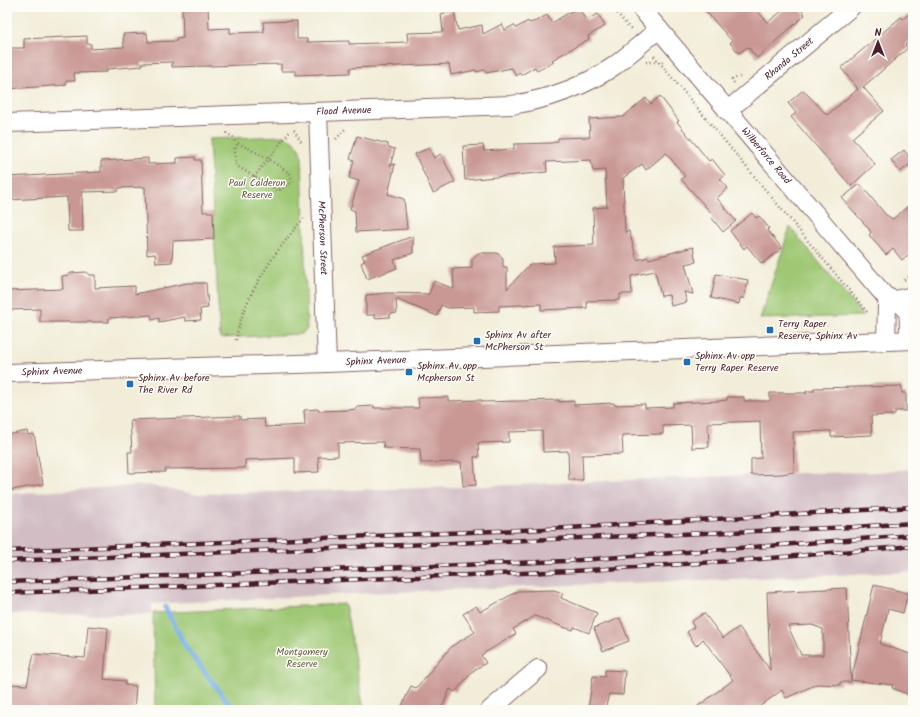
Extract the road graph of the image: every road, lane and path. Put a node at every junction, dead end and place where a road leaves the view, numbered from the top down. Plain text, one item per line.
1 (612, 7) edge
2 (640, 7) edge
3 (851, 7) edge
4 (659, 29) junction
5 (642, 43) junction
6 (727, 111) junction
7 (318, 112) junction
8 (7, 123) edge
9 (292, 128) dead end
10 (222, 131) dead end
11 (236, 144) junction
12 (269, 159) junction
13 (254, 177) junction
14 (305, 216) dead end
15 (913, 296) edge
16 (895, 300) junction
17 (868, 316) dead end
18 (236, 340) dead end
19 (911, 340) edge
20 (886, 341) junction
21 (327, 363) junction
22 (7, 373) edge
23 (538, 669) dead end
24 (490, 710) edge

1 - 5 path
2 - 4 street, Wilberforce Road
3 - 6 street, Rhonda Street
4 - 5 street, Flood Avenue
4 - 6 street, Wilberforce Road
5 - 7 street, Flood Avenue
5 - 17 path
6 - 16 street, Wilberforce Road
7 - 8 street, Flood Avenue
7 - 21 street, McPherson Street
9 - 12 path
10 - 11 path
11 - 12 path
11 - 13 path
12 - 13 path
12 - 13 path
14 - 18 path
15 - 16 street
16 - 19 street, Wilberforce Road
16 - 20 street
19 - 20 street, Sphinx Avenue
20 - 21 street, Sphinx Avenue
21 - 22 street, Sphinx Avenue
23 - 24 street

